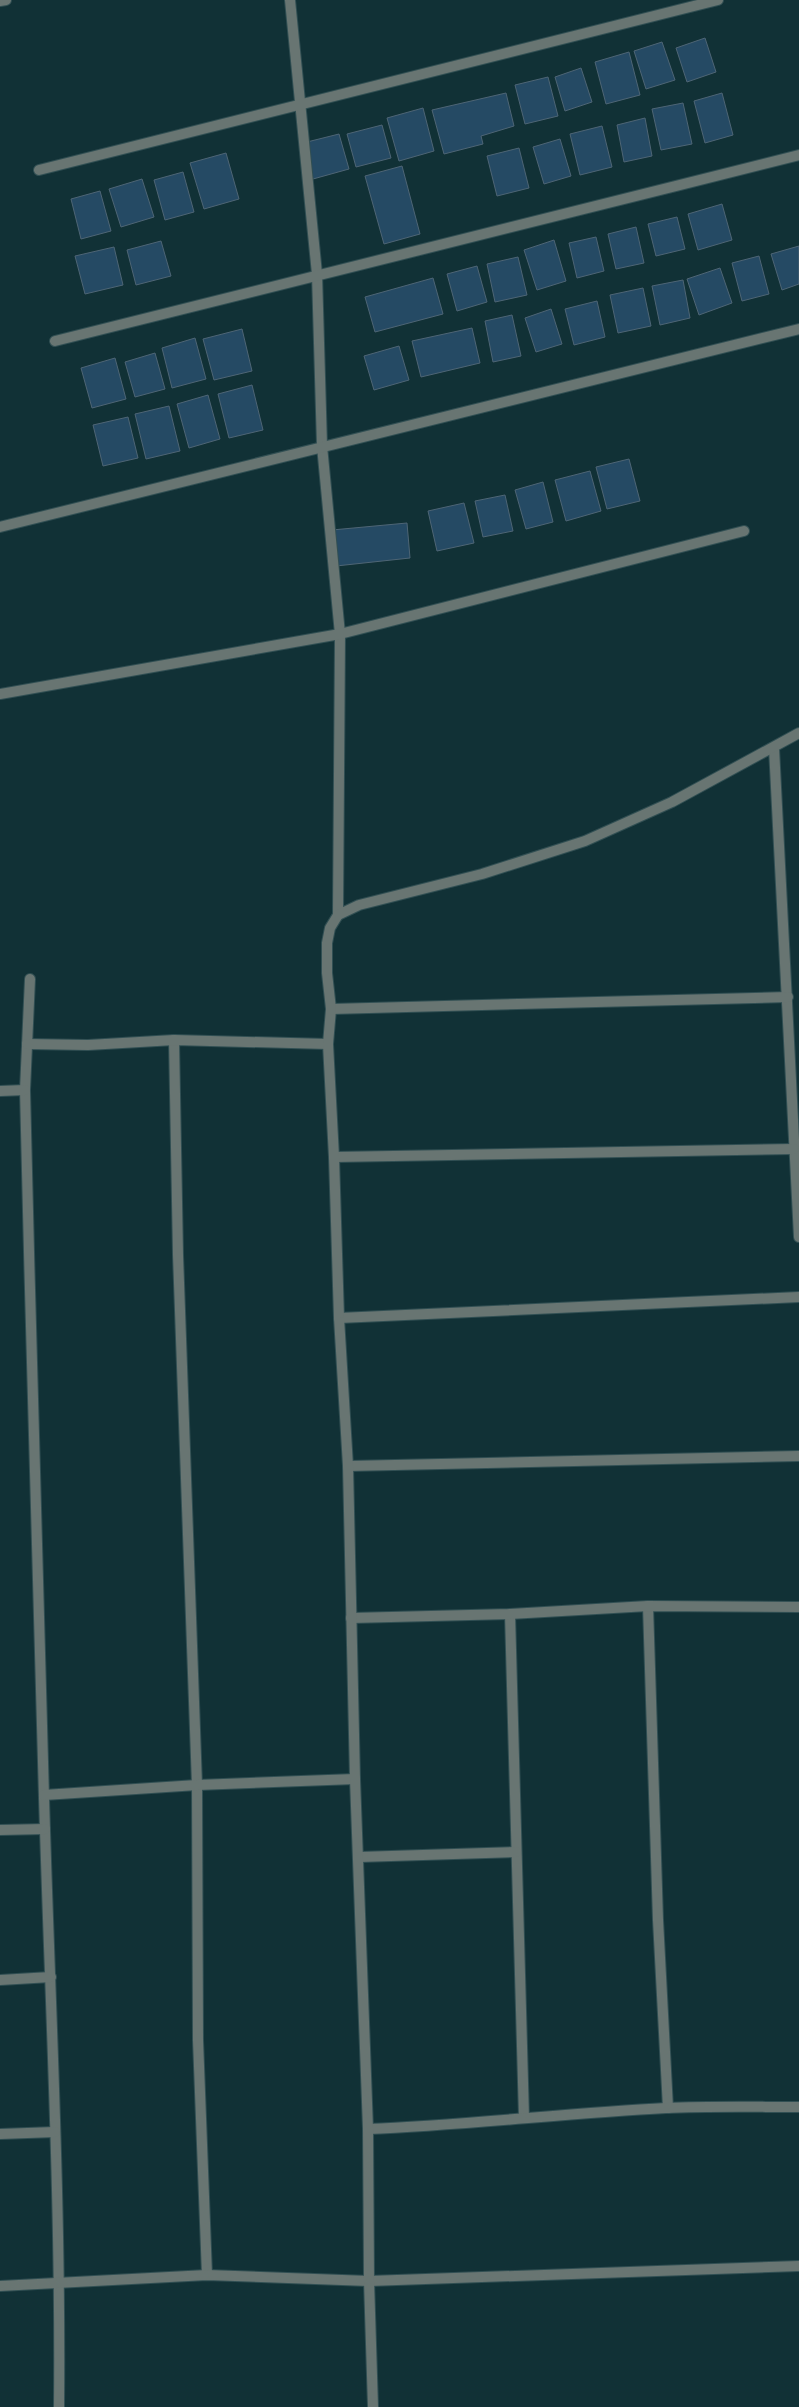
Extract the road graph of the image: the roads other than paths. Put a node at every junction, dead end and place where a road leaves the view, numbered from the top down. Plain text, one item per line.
1 (6, 0) edge
2 (290, 0) edge
3 (718, 0) edge
4 (0, 2) edge
5 (299, 104) junction
6 (799, 156) edge
7 (39, 170) dead end
8 (317, 274) junction
9 (799, 329) edge
10 (55, 341) dead end
11 (322, 446) junction
12 (0, 527) edge
13 (744, 531) dead end
14 (340, 634) junction
15 (0, 694) edge
16 (799, 733) edge
17 (774, 748) junction
18 (338, 915) junction
19 (30, 978) dead end
20 (788, 997) junction
21 (331, 1009) junction
22 (174, 1040) junction
23 (27, 1044) junction
24 (328, 1044) junction
25 (24, 1090) junction
26 (0, 1091) edge
27 (794, 1149) junction
28 (334, 1157) junction
29 (799, 1237) edge
30 (799, 1297) edge
31 (339, 1318) junction
32 (799, 1456) edge
33 (348, 1466) junction
34 (648, 1606) junction
35 (799, 1608) edge
36 (510, 1614) junction
37 (351, 1618) junction
38 (356, 1779) junction
39 (197, 1784) junction
40 (44, 1795) junction
41 (45, 1829) junction
42 (0, 1830) edge
43 (516, 1852) junction
44 (359, 1857) junction
45 (51, 1977) junction
46 (0, 1980) edge
47 (799, 2107) edge
48 (668, 2108) junction
49 (524, 2118) junction
50 (368, 2129) junction
51 (55, 2132) junction
52 (0, 2134) edge
53 (799, 2266) edge
54 (207, 2275) junction
55 (369, 2281) junction
56 (60, 2283) junction
57 (0, 2286) edge
58 (59, 2407) edge
59 (373, 2407) edge

1 - 4 street
2 - 5 street
3 - 5 street
5 - 7 street
5 - 8 street
6 - 8 street
8 - 10 street
8 - 11 street
9 - 11 street
11 - 12 street
11 - 14 street
13 - 14 street
14 - 15 street
14 - 18 street
16 - 17 street
17 - 18 street
17 - 20 street
18 - 21 street
19 - 23 street
20 - 21 street
20 - 27 street
21 - 24 street
22 - 23 street
22 - 24 street
22 - 39 street
23 - 25 street
24 - 28 street
25 - 26 street
25 - 40 street
27 - 28 street
27 - 29 street
28 - 31 street
30 - 31 street
31 - 33 street
32 - 33 street
33 - 37 street
34 - 35 street
34 - 36 street
34 - 48 street
36 - 37 street
36 - 43 street
37 - 38 street
38 - 39 street
38 - 44 street
39 - 40 street
39 - 54 street
40 - 41 street
41 - 42 street
41 - 45 street
43 - 44 street
43 - 49 street
44 - 50 street
45 - 46 street
45 - 51 street
47 - 48 street
48 - 49 street
49 - 50 street
50 - 55 street
51 - 52 street
51 - 56 street
53 - 55 street
54 - 55 street
54 - 56 street
55 - 59 street
56 - 57 street
56 - 58 street

